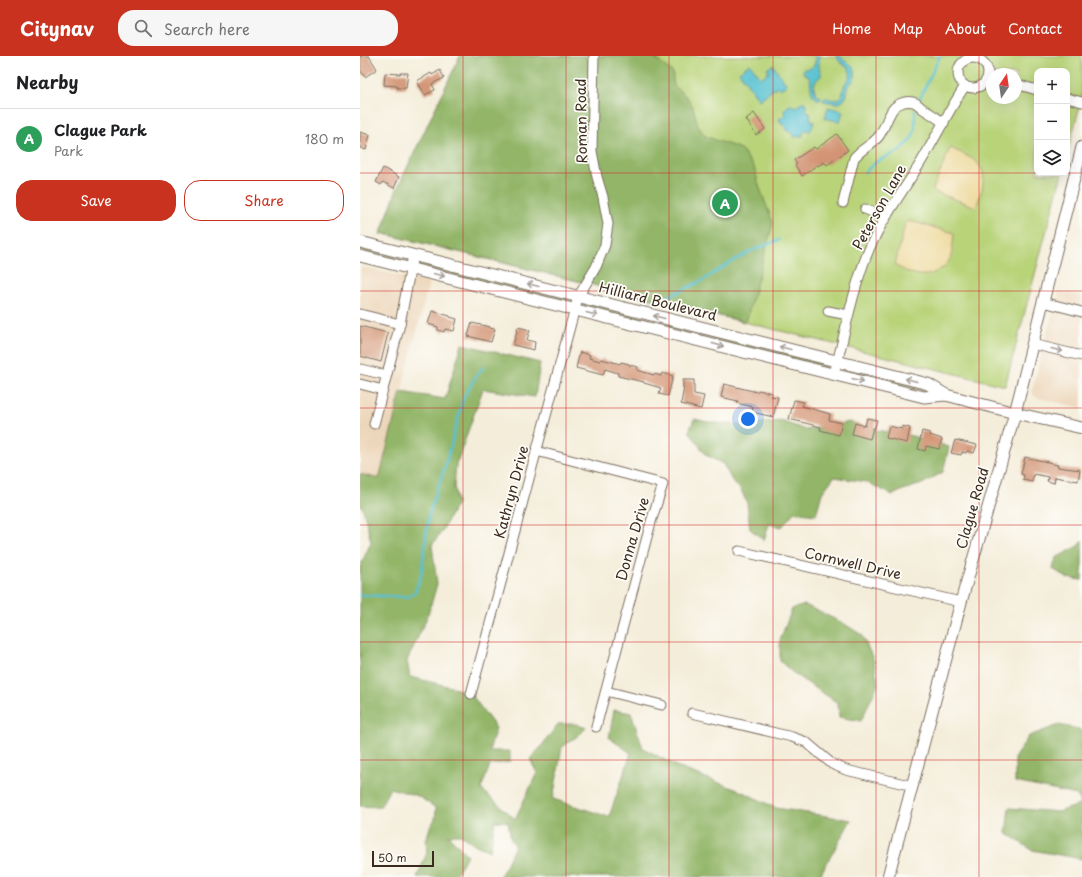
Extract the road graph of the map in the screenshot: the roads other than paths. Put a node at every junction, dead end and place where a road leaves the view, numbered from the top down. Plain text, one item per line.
1 (594, 56) edge
2 (968, 58) edge
3 (987, 68) edge
4 (986, 82) edge
5 (965, 86) junction
6 (1022, 86) edge
7 (1034, 89) edge
8 (1070, 99) edge
9 (1082, 102) edge
10 (944, 123) junction
11 (1082, 147) edge
12 (843, 203) dead end
13 (865, 209) dead end
14 (886, 218) junction
15 (360, 242) edge
16 (413, 255) junction
17 (360, 256) edge
18 (411, 268) junction
19 (578, 297) junction
20 (1043, 302) junction
21 (575, 309) junction
22 (828, 311) dead end
23 (1082, 312) edge
24 (360, 314) edge
25 (848, 316) junction
26 (400, 324) junction
27 (1032, 344) junction
28 (1082, 356) edge
29 (838, 361) junction
30 (360, 369) edge
31 (834, 374) junction
32 (386, 375) junction
33 (360, 384) edge
34 (383, 390) junction
35 (946, 395) junction
36 (1015, 413) junction
37 (374, 424) dead end
38 (1082, 428) edge
39 (536, 451) junction
40 (739, 551) dead end
41 (961, 602) junction
42 (606, 691) junction
43 (471, 694) dead end
44 (662, 705) dead end
45 (692, 713) dead end
46 (596, 727) dead end
47 (913, 786) junction
48 (888, 877) edge

1 - 19 street, Roman Road
2 - 3 street
2 - 5 street
4 - 5 street
5 - 10 street, Peterson Lane
6 - 7 street
8 - 9 street
10 - 12 street
10 - 14 street, Peterson Lane
11 - 20 main road, Clague Road
13 - 14 street
14 - 25 street, Peterson Lane
15 - 16 main road, Hilliard Boulevard
16 - 18 street
19 -> 16 main road, Hilliard Boulevard
17 - 18 main road, Hilliard Boulevard
18 -> 21 main road, Hilliard Boulevard
18 - 26 street
19 - 21 street, Kathryn Drive
29 -> 19 main road, Hilliard Boulevard
20 - 23 street
20 - 27 main road, Clague Road
21 -> 31 main road, Hilliard Boulevard
21 - 39 street, Kathryn Drive
22 - 25 street
24 - 26 street
25 - 29 street, Peterson Lane
26 - 32 street
27 -> 28 street
27 - 36 main road, Clague Road
29 - 31 street, Peterson Lane
35 -> 29 main road, Hilliard Boulevard
30 - 32 street
31 -> 35 main road, Hilliard Boulevard
32 - 34 street
33 - 34 street
34 - 37 street
35 - 36 main road, Hilliard Boulevard
36 - 38 main road, Hilliard Boulevard
36 - 41 main road, Clague Road
39 - 42 street, Donna Drive
39 - 43 street, Kathryn Drive
40 - 41 street, Cornwell Drive
41 - 47 main road, Clague Road
42 - 44 street
42 - 46 street, Donna Drive
45 - 47 street
47 - 48 main road, Clague Road

